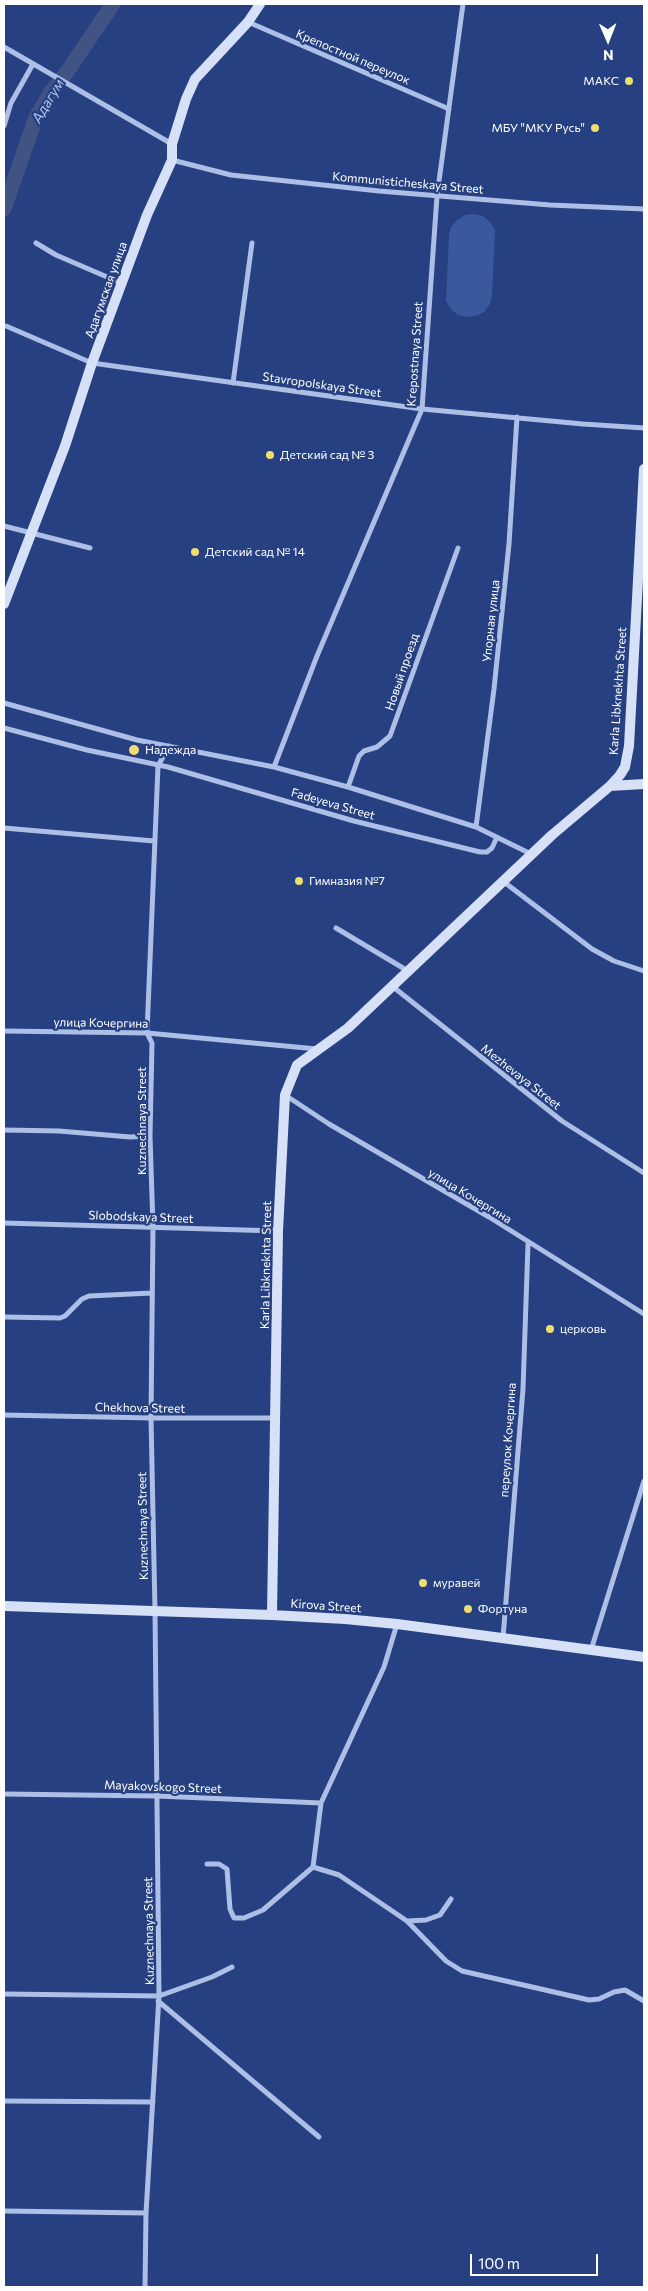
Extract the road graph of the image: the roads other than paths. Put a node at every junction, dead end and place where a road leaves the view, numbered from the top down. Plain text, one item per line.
1 (260, 4) edge
2 (463, 4) edge
3 (248, 22) junction
4 (4, 47) edge
5 (33, 64) junction
6 (449, 109) junction
7 (4, 126) edge
8 (172, 144) junction
9 (172, 160) junction
10 (437, 196) junction
11 (644, 209) edge
12 (36, 243) dead end
13 (252, 243) dead end
14 (122, 284) junction
15 (6, 326) dead end
16 (92, 363) junction
17 (233, 383) junction
18 (422, 409) junction
19 (517, 417) junction
20 (644, 428) edge
21 (644, 469) edge
22 (4, 526) edge
23 (30, 532) junction
24 (90, 548) dead end
25 (458, 548) dead end
26 (4, 604) edge
27 (4, 703) edge
28 (4, 728) edge
29 (169, 746) junction
30 (158, 766) junction
31 (274, 768) junction
32 (644, 784) edge
33 (610, 786) junction
34 (348, 787) junction
35 (476, 827) junction
36 (4, 828) edge
37 (497, 837) junction
38 (154, 841) junction
39 (532, 855) junction
40 (504, 882) junction
41 (336, 928) dead end
42 (408, 971) junction
43 (644, 971) edge
44 (392, 986) junction
45 (4, 1031) edge
46 (147, 1033) junction
47 (317, 1049) junction
48 (284, 1095) junction
49 (4, 1130) edge
50 (150, 1136) junction
51 (644, 1173) edge
52 (4, 1223) edge
53 (153, 1227) junction
54 (278, 1231) junction
55 (528, 1244) junction
56 (152, 1293) junction
57 (644, 1314) edge
58 (4, 1317) edge
59 (4, 1415) edge
60 (151, 1418) junction
61 (275, 1418) junction
62 (644, 1482) edge
63 (4, 1606) edge
64 (155, 1611) junction
65 (272, 1615) junction
66 (397, 1624) junction
67 (503, 1638) junction
68 (591, 1650) junction
69 (644, 1657) edge
70 (4, 1794) edge
71 (158, 1796) junction
72 (321, 1803) junction
73 (207, 1864) dead end
74 (313, 1867) junction
75 (451, 1899) dead end
76 (408, 1921) junction
77 (232, 1967) dead end
78 (4, 1994) edge
79 (159, 1999) junction
80 (644, 2001) edge
81 (4, 2101) edge
82 (153, 2102) junction
83 (319, 2137) dead end
84 (4, 2211) edge
85 (146, 2213) junction
86 (145, 2287) edge

1 - 3 main road, Адагумская улица
2 - 6 street, Krepostnaya Street
3 - 6 street, Крепостной переулок
3 - 8 main road, Адагумская улица
4 - 5 street
5 - 7 street
5 - 8 street
6 - 10 street, Krepostnaya Street
8 - 9 main road, Адагумская улица
9 - 10 street, Kommunisticheskaya Street
9 - 14 main road, Адагумская улица
10 - 11 street, Kommunisticheskaya Street
10 - 18 street, Krepostnaya Street
12 - 14 street
13 - 17 street
14 - 16 main road, Адагумская улица
15 - 16 street, Stavropolskaya Street
16 - 17 street, Stavropolskaya Street
16 - 23 main road, Адагумская улица
17 - 18 street, Stavropolskaya Street
18 - 19 street, Stavropolskaya Street
18 - 31 street, Krepostnaya Street
19 - 20 street, Stavropolskaya Street
19 - 35 street, Упорная улица
21 - 33 main road, Karla Libknekhta Street
22 - 23 street
23 - 24 street
23 - 26 main road, Адагумская улица
25 - 34 street, Новый проезд
27 - 29 street, Fadeyeva Street
28 - 30 street, Fadeyeva Street
29 - 30 street
29 - 31 street, Fadeyeva Street
30 - 37 street, Fadeyeva Street
30 - 38 street, Kuznechnaya Street
31 - 34 street, Fadeyeva Street
32 - 33 main road
33 - 39 main road, Karla Libknekhta Street
34 - 35 street, Fadeyeva Street
35 - 37 street, Fadeyeva Street
36 - 38 street
37 - 39 street, Fadeyeva Street
38 - 46 street, Kuznechnaya Street
39 - 40 main road, Karla Libknekhta Street
40 - 42 main road, Karla Libknekhta Street
40 - 43 street
41 - 42 street
42 - 44 main road, Karla Libknekhta Street
44 - 47 main road, Karla Libknekhta Street
44 - 51 street, Mezhevaya Street
45 - 46 street, улица Кочергина
46 - 47 street, улица Кочергина
46 - 50 street, Kuznechnaya Street
47 - 48 main road, Karla Libknekhta Street
48 - 54 main road, Karla Libknekhta Street
48 - 55 street, улица Кочергина
49 - 50 street
50 - 53 street, Kuznechnaya Street
52 - 53 street, Slobodskaya Street
53 - 54 street, Slobodskaya Street
53 - 56 street, Kuznechnaya Street
54 - 61 main road, Karla Libknekhta Street
55 - 57 street, улица Кочергина
55 - 67 street, переулок Кочергина
56 - 58 street
56 - 60 street, Kuznechnaya Street
59 - 60 street, Chekhova Street
60 - 61 street, Chekhova Street
60 - 64 street, Kuznechnaya Street
61 - 65 main road, Karla Libknekhta Street
62 - 68 street
63 - 64 main road, Kirova Street
64 - 65 main road, Kirova Street
64 - 71 street, Kuznechnaya Street
65 - 66 main road, Kirova Street
66 - 67 main road, Kirova Street
66 - 72 street
67 - 68 main road, Kirova Street
68 - 69 main road, Kirova Street
70 - 71 street, Mayakovskogo Street
71 - 72 street, Mayakovskogo Street
71 - 79 street, Kuznechnaya Street
72 - 74 street
73 - 74 street
74 - 76 street
75 - 76 street
76 - 80 street
77 - 79 street
78 - 79 street
79 - 82 street, Kuznechnaya Street
79 - 83 street
81 - 82 street
82 - 85 street, Kuznechnaya Street
84 - 85 street
85 - 86 street, Kuznechnaya Street

